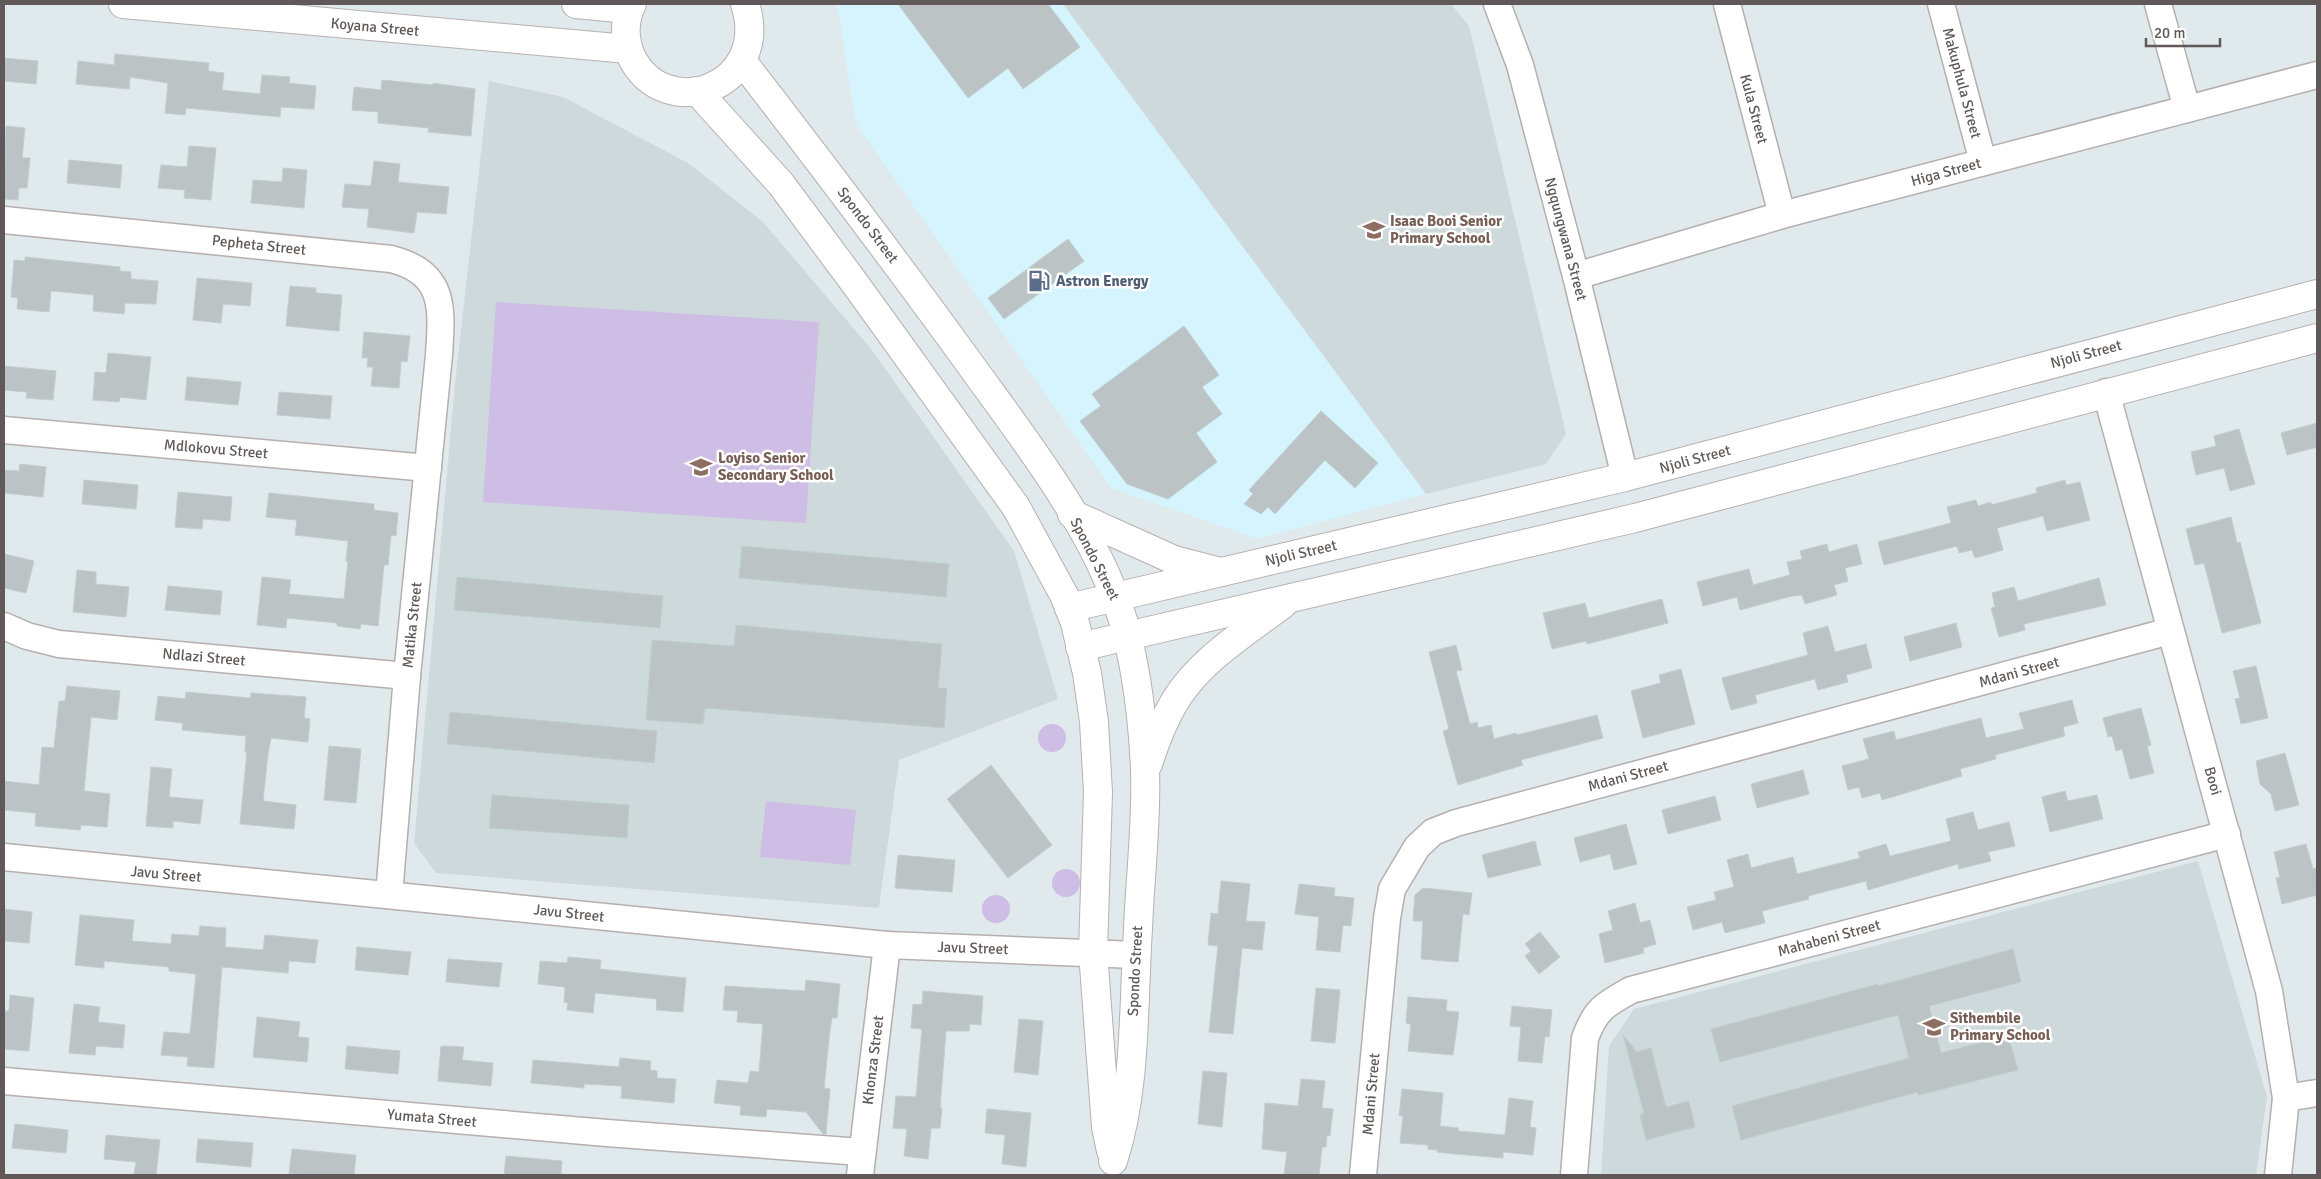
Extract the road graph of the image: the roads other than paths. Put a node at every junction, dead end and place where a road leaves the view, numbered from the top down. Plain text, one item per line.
1 (123, 4) edge
2 (576, 4) edge
3 (745, 4) edge
4 (1497, 4) edge
5 (1727, 4) edge
6 (1941, 4) edge
7 (2158, 4) edge
8 (630, 6) edge
9 (628, 49) junction
10 (742, 61) junction
11 (2317, 75) edge
12 (697, 91) junction
13 (2187, 110) junction
14 (1984, 162) junction
15 (1782, 215) junction
16 (4, 220) edge
17 (1576, 276) junction
18 (2317, 294) edge
19 (2317, 338) edge
20 (439, 355) joint
21 (2106, 392) junction
22 (4, 430) edge
23 (428, 468) junction
24 (1625, 478) junction
25 (1072, 514) junction
26 (1221, 572) junction
27 (1116, 597) junction
28 (1290, 599) junction
29 (1069, 608) junction
30 (4, 626) edge
31 (2170, 631) junction
32 (1128, 637) junction
33 (1080, 647) junction
34 (407, 676) junction
35 (1145, 771) junction
36 (2228, 834) junction
37 (4, 857) edge
38 (389, 895) junction
39 (887, 945) junction
40 (1093, 952) junction
41 (1136, 955) junction
42 (4, 1081) edge
43 (2317, 1094) edge
44 (2286, 1098) junction
45 (861, 1164) edge
46 (1112, 1168) edge
47 (1363, 1175) edge
48 (1574, 1175) edge
49 (2278, 1175) edge

1 - 9 main road, Koyana Street
2 - 8 main road
3 - 10 main road
4 - 17 street, Ngqungwana Street
5 - 15 street, Kula Street
6 - 14 street, Makuphula Street
7 - 13 street
8 - 9 main road
9 - 12 main road
10 - 12 main road
10 - 25 main road, Spondo Street
11 - 13 street, Higa Street
12 - 29 main road, Spondo Street
13 - 14 street, Higa Street
14 - 15 street, Higa Street
15 - 17 street, Higa Street
16 - 20 street, Pepheta Street
17 - 24 street, Ngqungwana Street
18 - 24 main road, Njoli Street
19 - 21 main road
20 - 23 street, Matika Street
21 - 28 main road
21 - 31 street, Booi
22 - 23 street, Mdlokovu Street
23 - 34 street, Matika Street
24 - 26 main road, Njoli Street
25 - 26 main road
25 - 27 main road, Spondo Street
26 - 27 main road, Njoli Street
27 - 29 main road, Njoli Street
27 - 32 main road, Spondo Street
28 - 32 main road
28 - 35 main road
29 - 33 main road, Spondo Street
30 - 34 street, Ndlazi Street
31 - 36 street, Booi
31 - 47 street, Mdani Street
32 - 33 main road
32 - 35 main road, Spondo Street
33 - 40 main road, Spondo Street
34 - 38 street, Matika Street
35 - 41 main road, Spondo Street
36 - 44 street, Booi
36 - 48 street, Mahabeni Street
37 - 38 street, Javu Street
38 - 39 street, Javu Street
39 - 40 street, Javu Street
39 - 45 street, Khonza Street
40 - 41 street, Javu Street
40 - 46 main road, Spondo Street
41 - 46 main road, Spondo Street
42 - 45 street, Yumata Street
43 - 44 street
44 - 49 street, Booi

